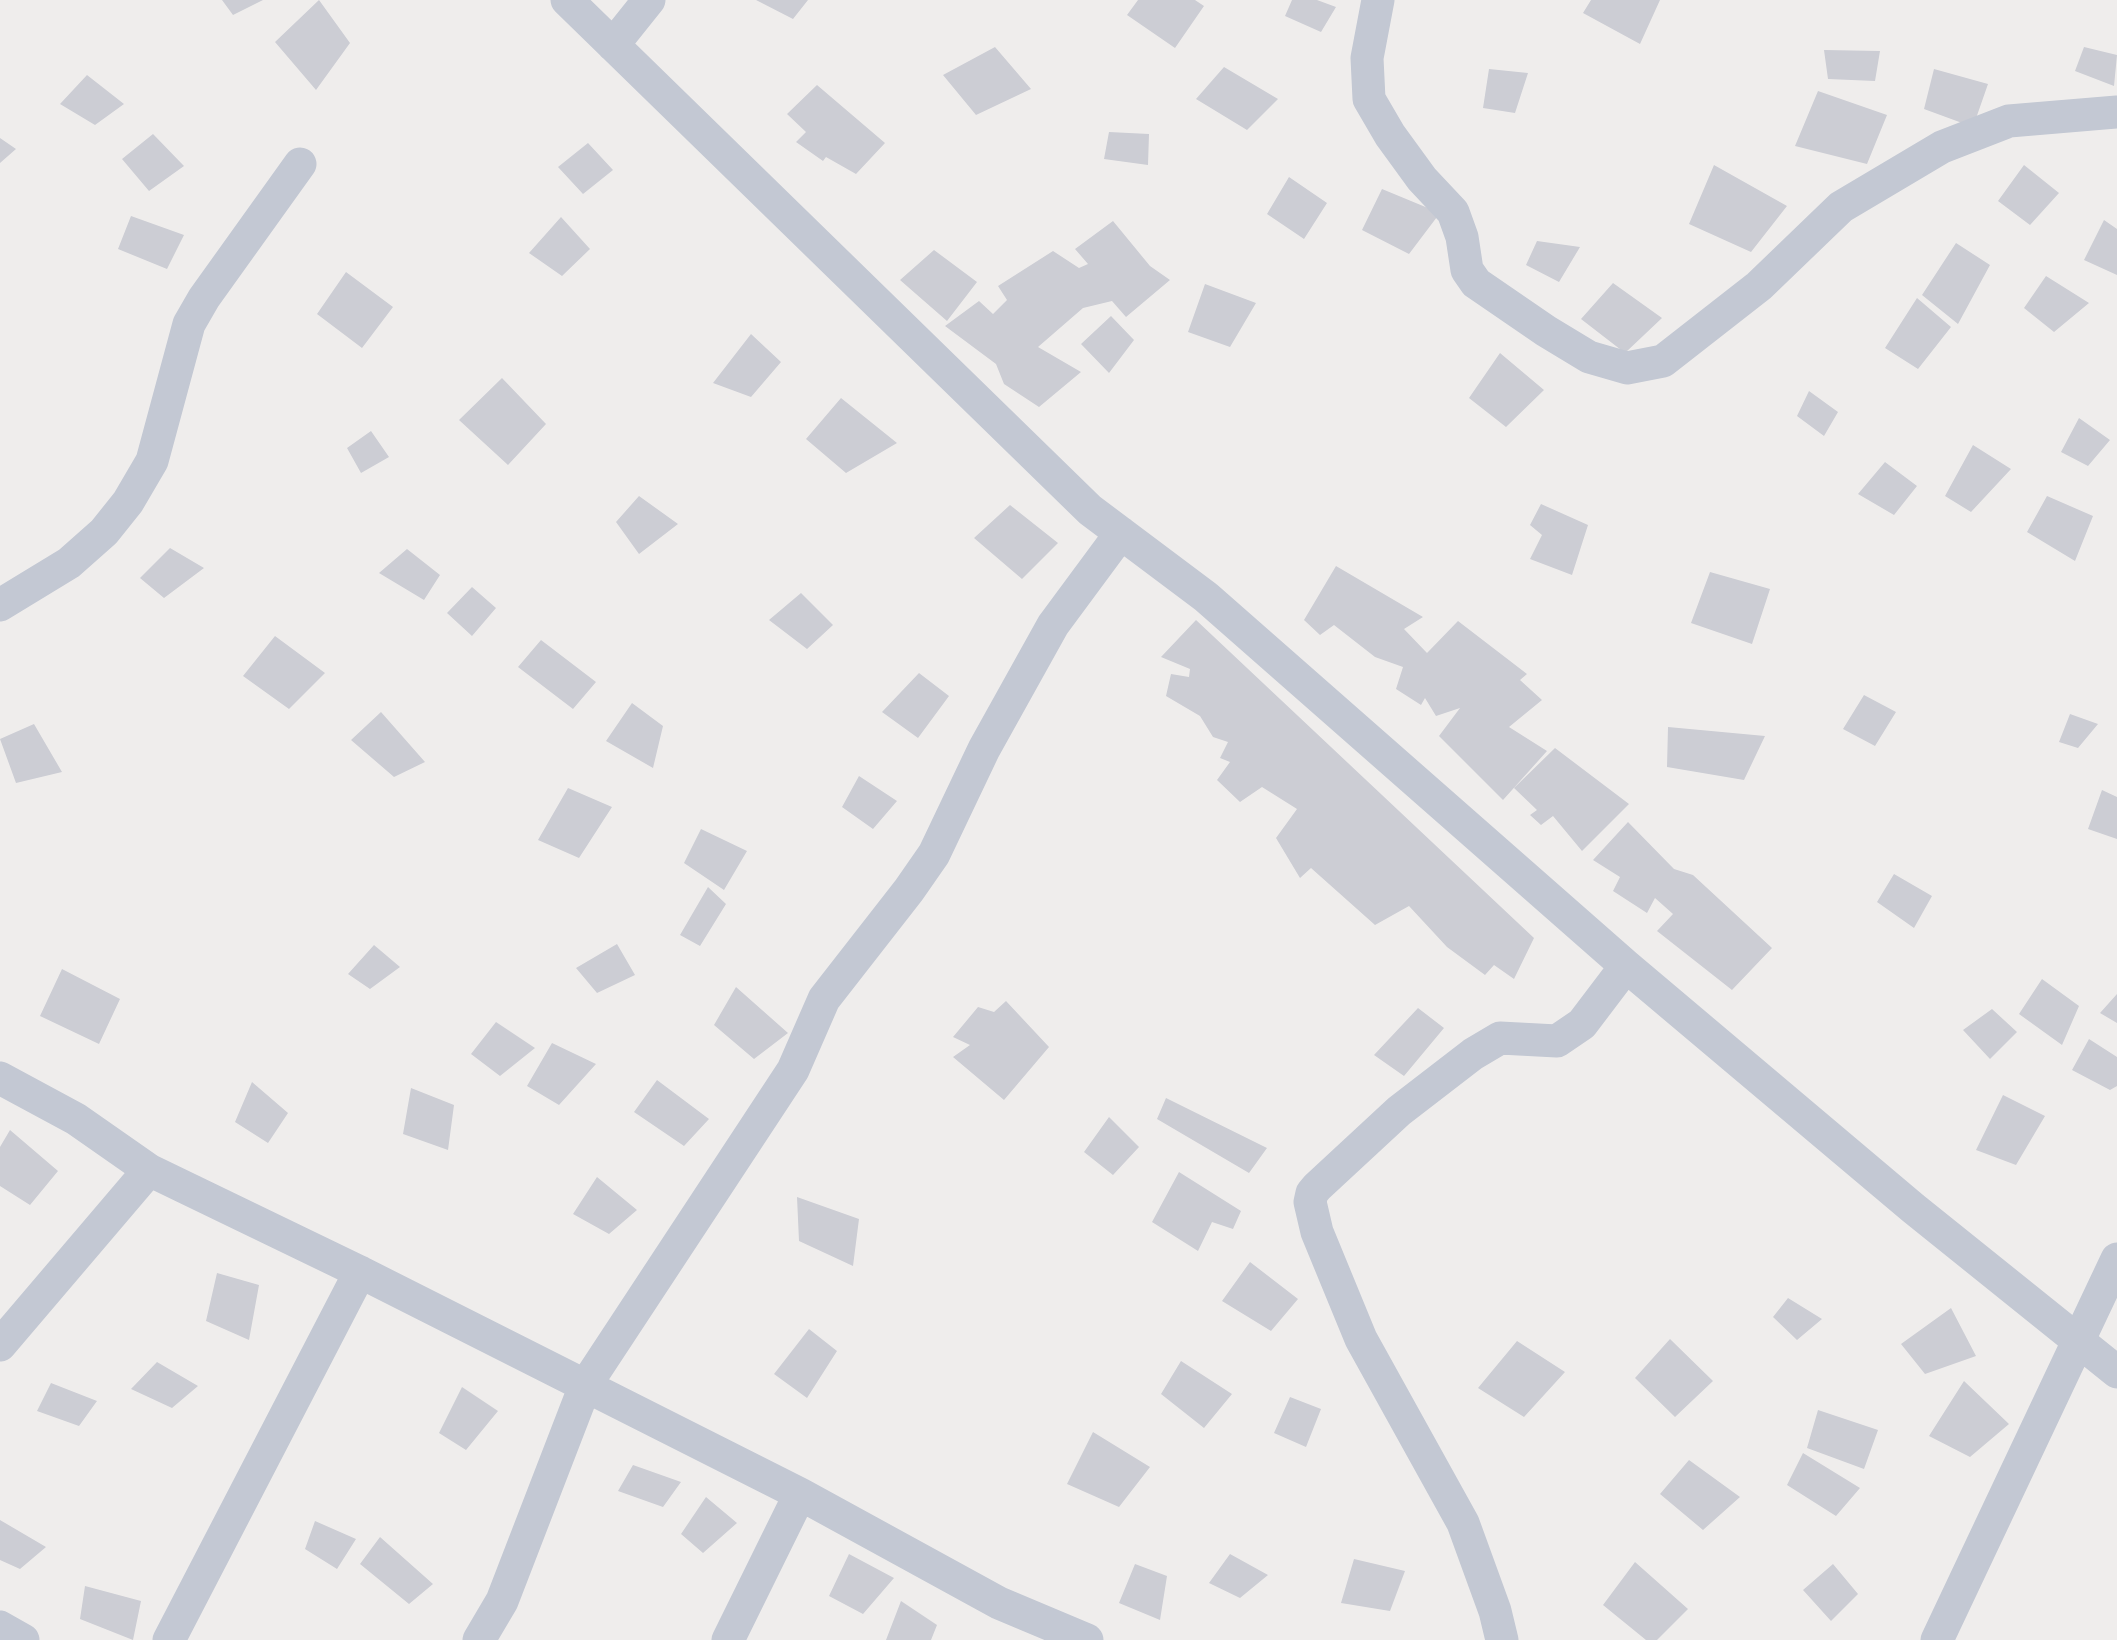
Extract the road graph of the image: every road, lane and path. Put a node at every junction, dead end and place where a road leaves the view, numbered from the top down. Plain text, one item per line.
1 (567, 0) edge
2 (650, 0) edge
3 (1378, 0) edge
4 (613, 45) junction
5 (2117, 112) edge
6 (300, 165) dead end
7 (1120, 533) junction
8 (0, 604) edge
9 (1626, 966) junction
10 (0, 1078) edge
11 (149, 1170) junction
12 (2117, 1259) edge
13 (360, 1272) junction
14 (2078, 1341) junction
15 (0, 1345) edge
16 (2117, 1372) edge
17 (585, 1386) junction
18 (800, 1494) junction
19 (0, 1627) edge
20 (23, 1640) edge
21 (169, 1640) edge
22 (479, 1640) edge
23 (728, 1640) edge
24 (1087, 1640) edge
25 (1502, 1640) edge
26 (1937, 1640) edge

1 - 4 street
2 - 4 street
3 - 5 street
4 - 7 street
6 - 8 street
7 - 9 street
7 - 17 street
9 - 14 street
9 - 25 street
10 - 11 street
11 - 13 street
11 - 15 street
12 - 14 street
13 - 17 street
13 - 21 street
14 - 16 street
14 - 26 street
17 - 18 street
17 - 22 street
18 - 23 street
18 - 24 street
19 - 20 street

